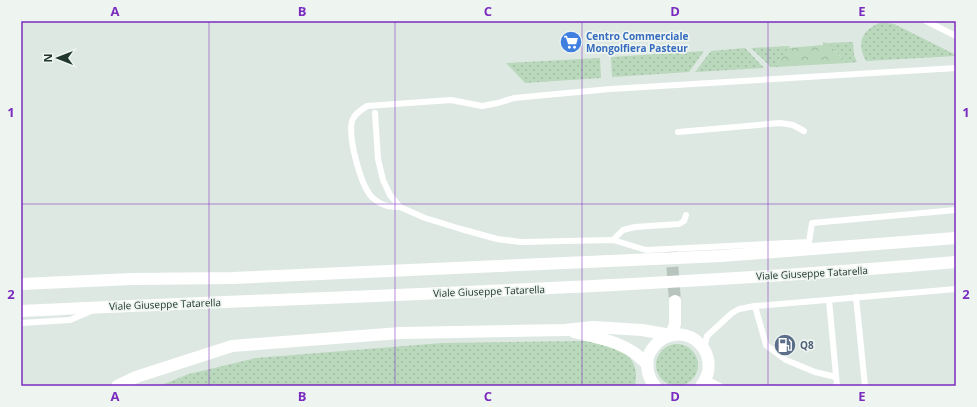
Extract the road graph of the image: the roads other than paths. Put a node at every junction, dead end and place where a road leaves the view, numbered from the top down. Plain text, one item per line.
1 (926, 21) edge
2 (956, 36) edge
3 (956, 68) edge
4 (375, 113) dead end
5 (804, 131) dead end
6 (678, 132) dead end
7 (400, 207) junction
8 (956, 210) edge
9 (686, 215) dead end
10 (956, 238) edge
11 (613, 240) junction
12 (956, 262) edge
13 (21, 284) edge
14 (956, 289) edge
15 (856, 297) junction
16 (829, 300) junction
17 (675, 301) tunnel mouth
18 (755, 306) junction
19 (95, 308) junction
20 (21, 311) edge
21 (21, 323) edge
22 (565, 330) junction
23 (671, 335) junction
24 (704, 348) junction
25 (648, 369) junction
26 (836, 378) junction
27 (704, 382) edge
28 (117, 386) edge
29 (645, 386) edge
30 (655, 386) edge
31 (720, 386) edge
32 (837, 386) edge
33 (865, 386) edge

1 - 2 lane
3 - 7 lane
4 - 7 lane
5 - 6 lane
7 - 11 lane
8 - 11 lane
9 - 11 lane
10 - 13 main road
12 - 19 main road, Viale Giuseppe Tatarella
14 - 15 lane
15 - 16 lane
15 - 33 lane
16 - 18 lane
16 - 26 lane
17 - 23 main road
18 - 24 lane
18 - 26 lane
19 - 20 main road, Viale Giuseppe Tatarella
19 - 21 lane
22 - 23 main road
22 - 25 main road
22 - 28 main road
23 - 24 main road
23 - 25 main road
24 - 27 main road
25 - 29 main road
25 - 30 main road
26 - 32 lane
27 - 31 lane

